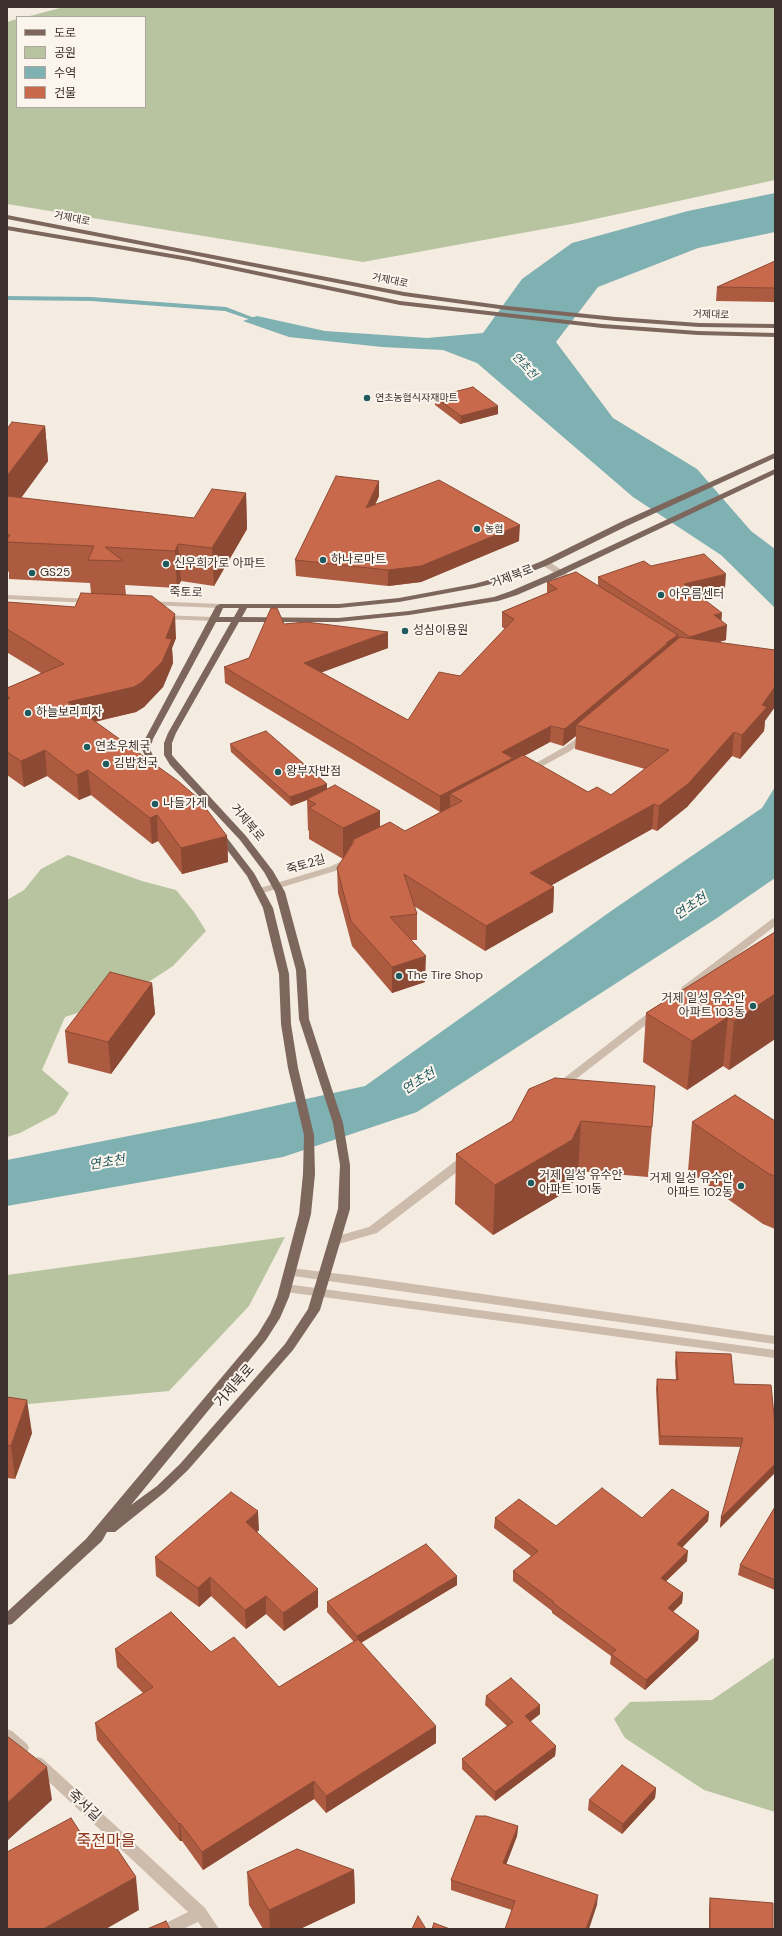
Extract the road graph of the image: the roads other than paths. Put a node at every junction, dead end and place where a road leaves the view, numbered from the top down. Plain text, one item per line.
1 (7, 217) edge
2 (7, 228) edge
3 (775, 326) edge
4 (775, 334) edge
5 (775, 455) edge
6 (775, 471) edge
7 (545, 563) junction
8 (560, 572) junction
9 (586, 589) edge
10 (7, 597) edge
11 (102, 601) edge
12 (141, 603) edge
13 (220, 606) junction
14 (243, 608) junction
15 (158, 617) edge
16 (213, 619) junction
17 (236, 619) junction
18 (592, 729) edge
19 (522, 774) edge
20 (165, 779) edge
21 (210, 824) edge
22 (361, 856) edge
23 (277, 886) junction
24 (260, 891) junction
25 (775, 921) edge
26 (674, 998) edge
27 (662, 1008) edge
28 (549, 1095) edge
29 (473, 1153) edge
30 (335, 1241) junction
31 (290, 1272) junction
32 (324, 1276) junction
33 (286, 1288) junction
34 (319, 1292) junction
35 (775, 1340) edge
36 (775, 1354) edge
37 (91, 1542) junction
38 (7, 1620) edge
39 (7, 1735) edge
40 (200, 1913) junction
41 (169, 1929) edge
42 (212, 1929) edge

1 - 3 main road, 거제대로
2 - 4 main road, 거제대로
5 - 7 main road, 거제북로
6 - 8 main road, 거제북로
7 - 8 street
7 - 14 main road, 거제북로
8 - 9 street
8 - 17 main road, 거제북로
10 - 11 street
12 - 13 street, 죽토로
13 - 14 main road, 거제북로
13 - 16 main road
14 - 17 main road, 거제북로
15 - 16 street, 죽토로
16 - 17 main road, 거제북로
16 - 20 main road
17 - 23 main road, 거제북로
18 - 19 street
21 - 24 main road
22 - 23 street, 죽토2길
23 - 24 street, 죽토2길
23 - 30 main road, 거제북로
24 - 31 main road, 거제북로
25 - 26 street
27 - 28 street
29 - 30 street
30 - 32 main road, 거제북로
31 - 32 street
31 - 33 main road, 거제북로
32 - 34 main road, 거제북로
32 - 35 street
33 - 34 street
33 - 37 main road, 거제북로
34 - 36 street
34 - 37 main road, 거제북로
37 - 38 main road, 거제북로
39 - 40 street, 죽서길
40 - 41 street
40 - 42 street, 죽서길

